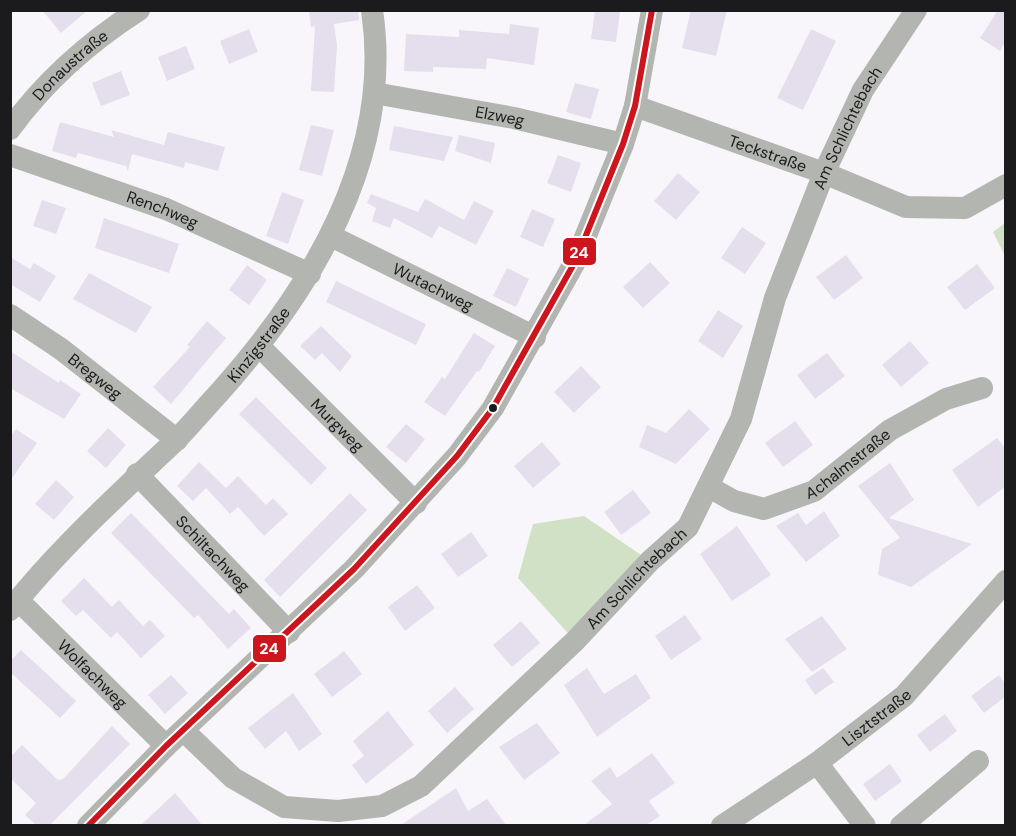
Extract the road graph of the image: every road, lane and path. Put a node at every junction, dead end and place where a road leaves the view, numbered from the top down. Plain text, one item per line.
1 (140, 10) edge
2 (372, 10) edge
3 (652, 10) edge
4 (916, 10) edge
5 (374, 93) junction
6 (635, 106) junction
7 (10, 129) edge
8 (623, 144) junction
9 (10, 155) edge
10 (824, 173) junction
11 (1004, 184) edge
12 (331, 236) junction
13 (310, 274) junction
14 (10, 315) edge
15 (535, 337) junction
16 (260, 347) junction
17 (982, 388) dead end
18 (177, 440) junction
19 (137, 474) junction
20 (709, 487) junction
21 (416, 502) junction
22 (1005, 580) edge
23 (14, 605) edge
24 (290, 632) junction
25 (184, 731) junction
26 (166, 746) junction
27 (978, 761) dead end
28 (817, 763) junction
29 (88, 825) edge
30 (722, 825) edge
31 (865, 825) edge
32 (901, 825) edge

1 - 7 street, Donaustraße
2 - 5 street, Kinzigstraße
3 - 6 street
4 - 10 street, Am Schlichtebach
5 - 8 street, Elzweg
5 - 12 street, Kinzigstraße
6 - 8 street
6 - 10 street, Teckstraße
8 - 15 street
9 - 13 street, Renchweg
10 - 11 street, Teckstraße
10 - 20 street, Am Schlichtebach
12 - 13 street, Kinzigstraße
12 - 15 street, Wutachweg
13 - 16 street, Kinzigstraße
14 - 18 street, Bregweg
15 - 21 street
16 - 18 street, Kinzigstraße
16 - 21 street, Murgweg
17 - 20 street, Achalmstraße
18 - 19 street, Kinzigstraße
19 - 23 street, Kinzigstraße
19 - 24 street, Schiltachweg
20 - 25 street, Am Schlichtebach
21 - 24 street
22 - 28 street, Lisztstraße
23 - 26 street, Wolfachweg
24 - 25 street
25 - 26 street
26 - 29 street
27 - 32 street
28 - 30 street, Lisztstraße
28 - 31 street

